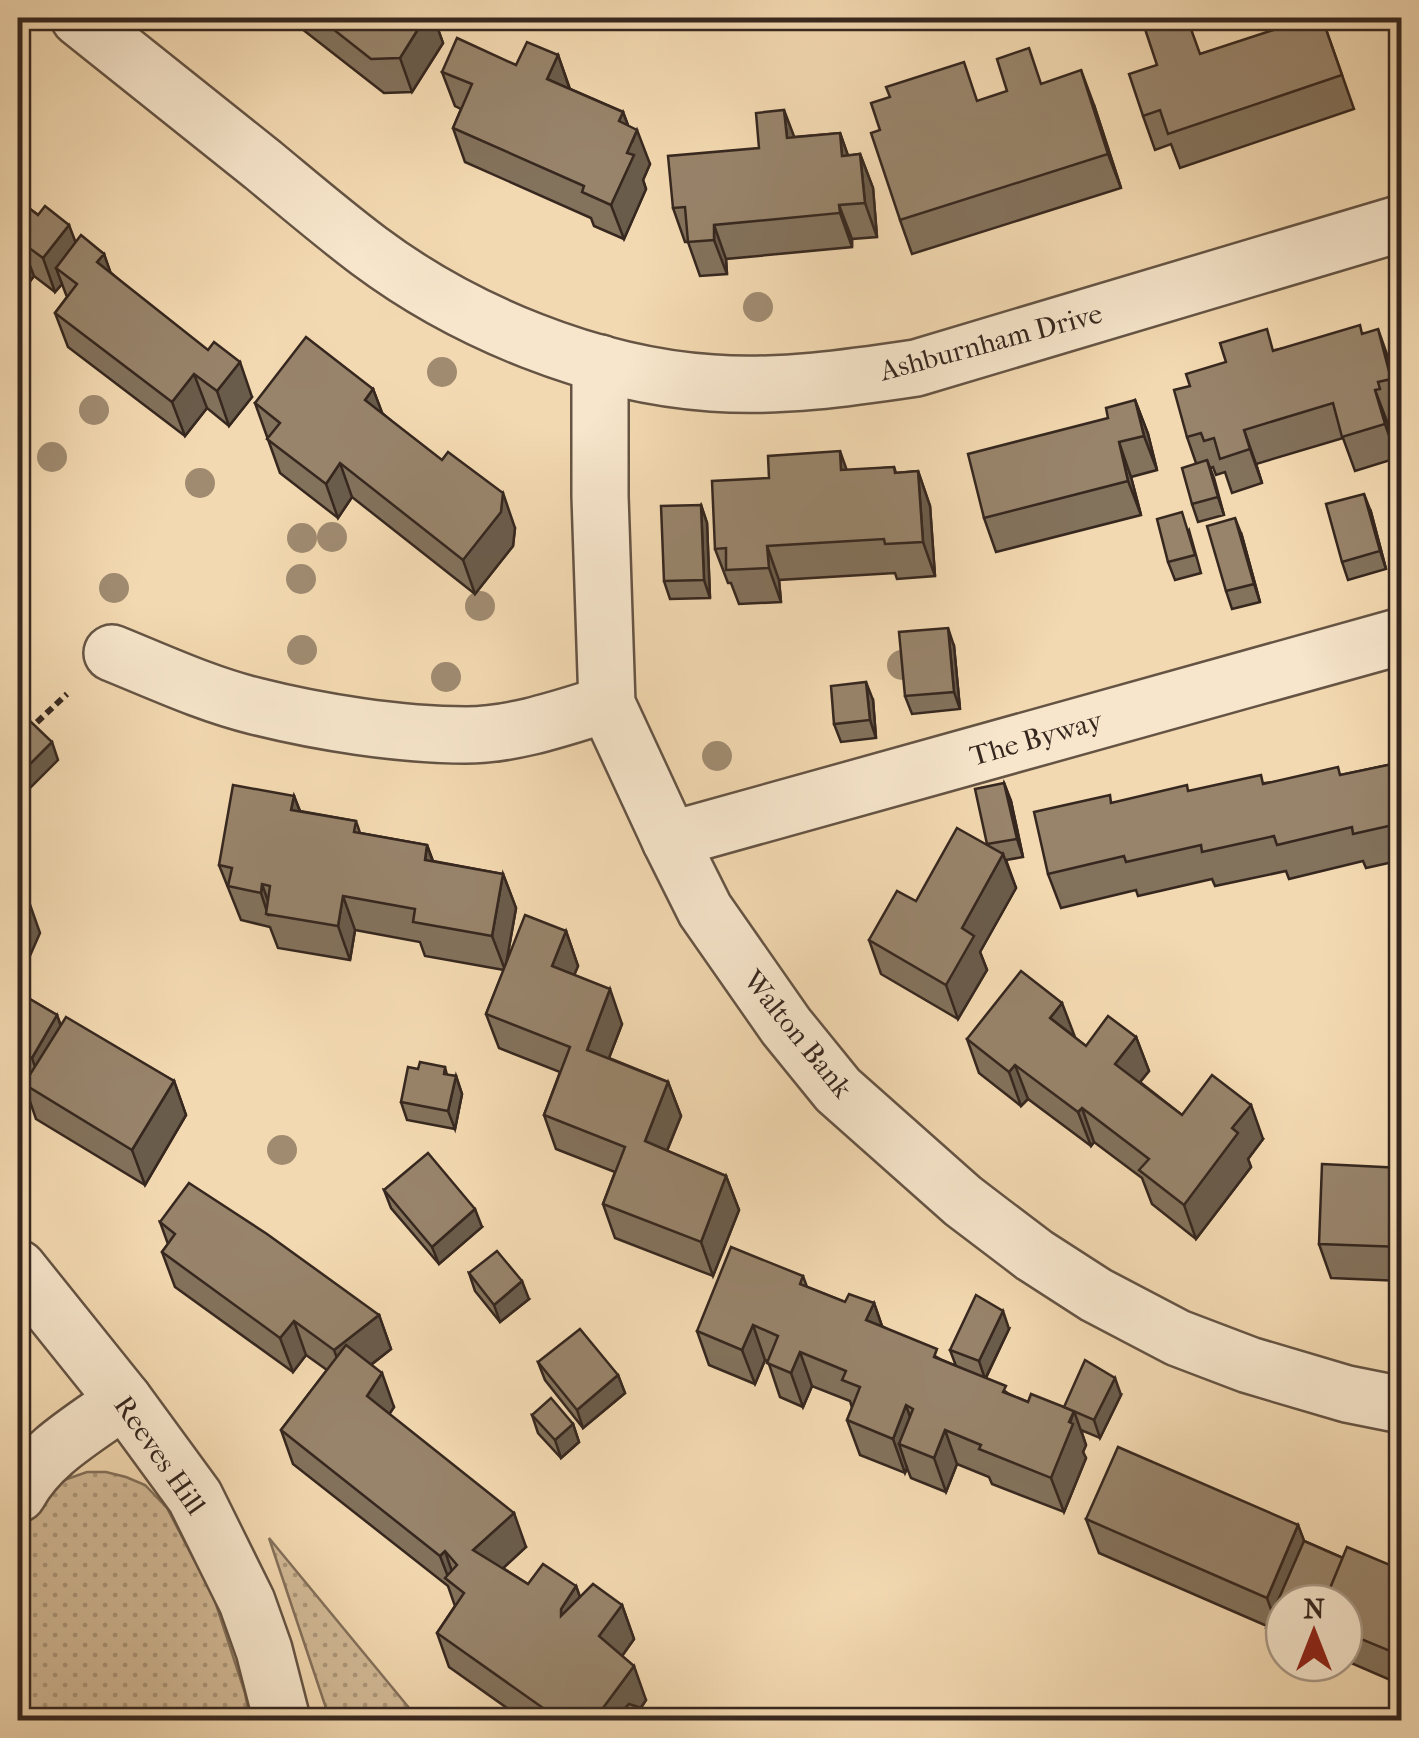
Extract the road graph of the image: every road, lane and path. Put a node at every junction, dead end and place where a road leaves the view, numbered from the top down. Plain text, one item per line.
1 (80, 18) edge
2 (1402, 222) edge
3 (600, 363) junction
4 (1402, 636) edge
5 (112, 653) dead end
6 (606, 704) junction
7 (670, 840) junction
8 (18, 1268) edge
9 (124, 1400) junction
10 (1402, 1405) edge
11 (18, 1494) edge
12 (282, 1720) edge

1 - 3 street, Ashburnham Drive
2 - 3 street, Ashburnham Drive
3 - 6 street, Walton Bank
4 - 7 street, The Byway
5 - 6 street
6 - 7 street, Walton Bank
7 - 10 street, Walton Bank
8 - 9 street, Reeves Hill
9 - 11 street
9 - 12 street, Reeves Hill

